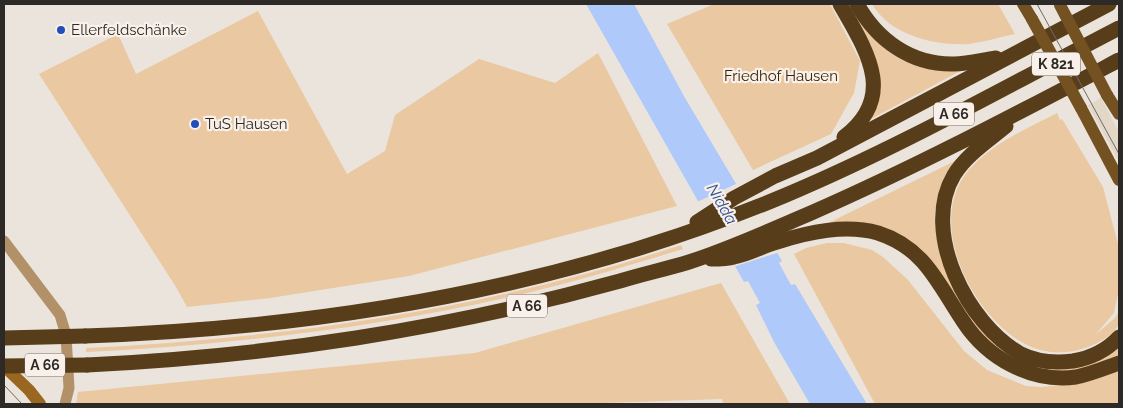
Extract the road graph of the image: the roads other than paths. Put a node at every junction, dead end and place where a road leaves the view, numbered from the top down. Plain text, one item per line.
1 (840, 4) edge
2 (857, 4) edge
3 (1023, 4) edge
4 (1059, 4) edge
5 (1109, 4) edge
6 (1119, 28) edge
7 (1012, 54) junction
8 (1119, 60) edge
9 (1033, 105) junction
10 (1119, 114) edge
11 (817, 158) junction
12 (1119, 180) edge
13 (675, 236) junction
14 (4, 241) edge
15 (690, 262) junction
16 (1119, 337) edge
17 (4, 338) edge
18 (1119, 363) edge
19 (4, 366) edge
20 (40, 404) edge
21 (65, 404) edge

1 - 11 highway
2 - 7 highway
3 - 12 main road, K 821, bridge
4 - 10 main road, K 821, bridge
5 - 7 highway
6 - 13 highway, A 66
7 - 11 highway
8 - 9 highway, A 66
9 - 15 highway, A 66
9 - 16 highway
11 - 13 highway
13 - 17 highway, A 66, bridge
14 - 21 street
15 - 18 highway
15 - 19 highway, A 66, bridge
19 - 20 main road

